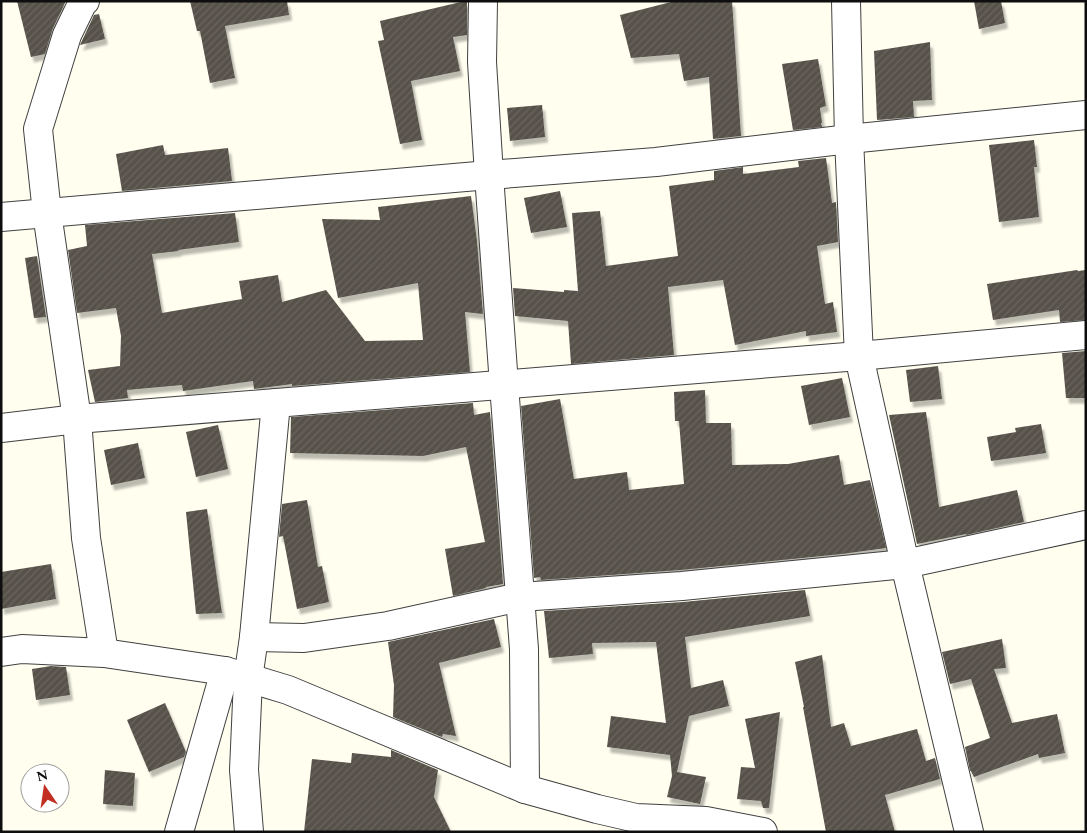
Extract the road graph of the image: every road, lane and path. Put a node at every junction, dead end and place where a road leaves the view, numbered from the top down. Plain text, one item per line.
1 (85, 1) edge
2 (483, 1) edge
3 (846, 1) edge
4 (1086, 115) edge
5 (849, 139) junction
6 (489, 175) junction
7 (48, 213) junction
8 (1, 217) edge
9 (1086, 336) edge
10 (859, 356) junction
11 (504, 385) junction
12 (276, 403) junction
13 (76, 419) junction
14 (1, 428) edge
15 (1086, 525) edge
16 (905, 564) junction
17 (520, 596) junction
18 (254, 637) junction
19 (1, 652) edge
20 (104, 653) junction
21 (237, 675) junction
22 (525, 789) junction
23 (179, 832) edge
24 (249, 832) edge
25 (763, 832) edge
26 (969, 832) edge

1 - 7 street
2 - 6 street
3 - 5 street
4 - 5 street
5 - 6 street
5 - 10 street
6 - 7 street
6 - 11 street
7 - 8 street
7 - 13 street
9 - 10 street
10 - 11 street
10 - 16 street
11 - 12 street
11 - 17 street
12 - 13 street
12 - 18 street
13 - 14 street
13 - 20 street
15 - 16 street
16 - 17 street
16 - 26 street
17 - 18 street
17 - 22 street
18 - 21 street
19 - 20 street
20 - 21 street
21 - 22 street
21 - 23 street
21 - 24 street
22 - 25 street

